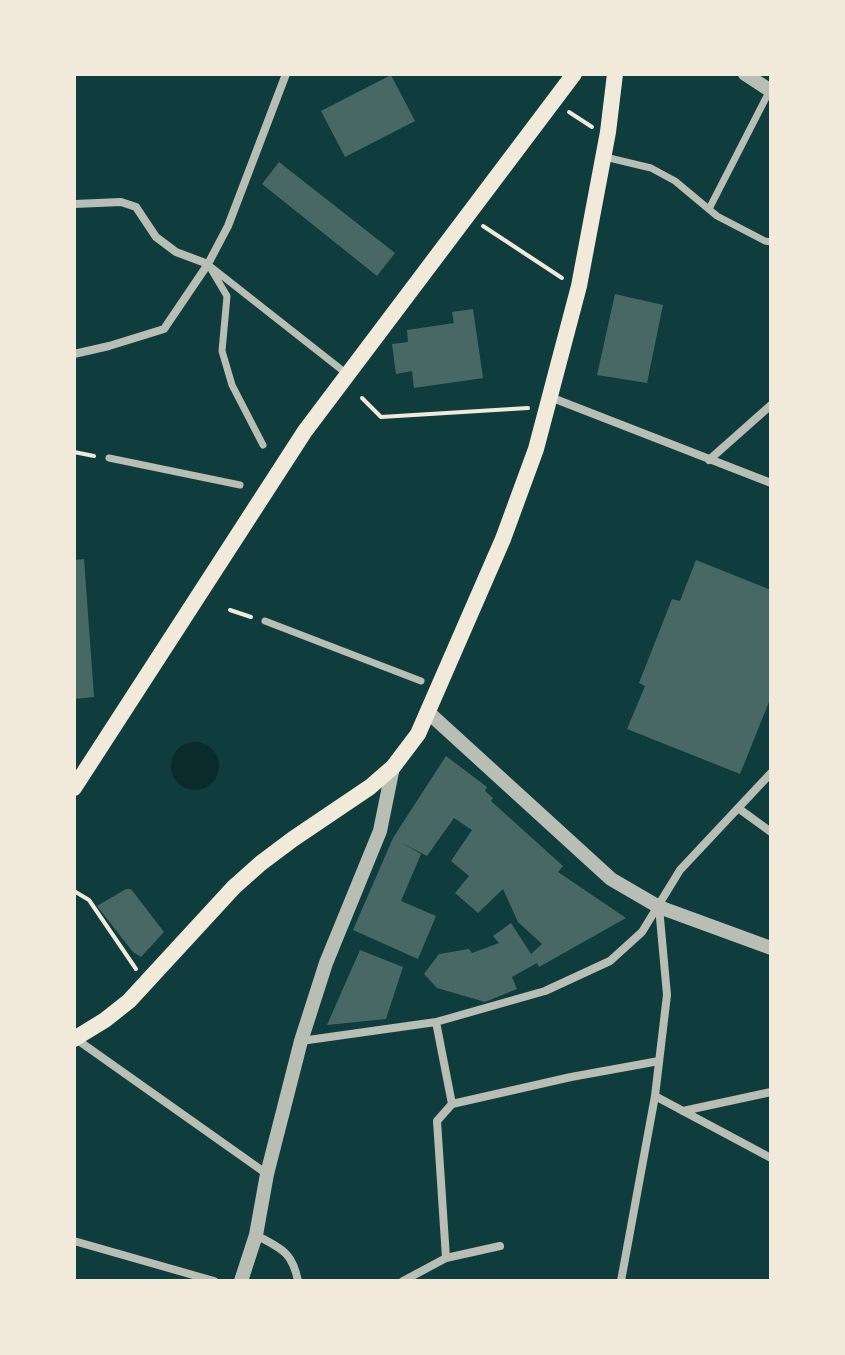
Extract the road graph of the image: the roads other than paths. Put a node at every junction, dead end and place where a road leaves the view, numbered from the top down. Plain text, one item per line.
1 (286, 74) edge
2 (574, 74) edge
3 (615, 74) edge
4 (745, 74) edge
5 (771, 91) edge
6 (604, 156) junction
7 (74, 204) edge
8 (709, 209) junction
9 (771, 242) edge
10 (208, 264) junction
11 (74, 354) edge
12 (347, 374) junction
13 (550, 397) junction
14 (771, 405) edge
15 (263, 445) dead end
16 (109, 458) road end
17 (709, 460) junction
18 (771, 483) edge
19 (240, 485) dead end
20 (265, 621) road end
21 (421, 681) dead end
22 (429, 713) junction
23 (393, 767) junction
24 (771, 773) edge
25 (74, 788) edge
26 (738, 808) junction
27 (771, 832) edge
28 (659, 907) junction
29 (771, 948) edge
30 (436, 1022) junction
31 (75, 1039) edge
32 (301, 1041) junction
33 (659, 1061) junction
34 (771, 1092) edge
35 (655, 1096) junction
36 (452, 1104) junction
37 (683, 1111) junction
38 (771, 1158) edge
39 (267, 1174) junction
40 (256, 1235) junction
41 (74, 1241) edge
42 (500, 1246) dead end
43 (446, 1258) junction
44 (214, 1281) edge
45 (241, 1281) edge
46 (298, 1281) edge
47 (403, 1281) edge
48 (621, 1281) edge

1 - 10 street
2 - 12 main road
3 - 6 main road
4 - 5 street
5 - 8 street
6 - 8 street
6 - 13 main road
7 - 10 street
8 - 9 street
10 - 11 street
10 - 12 street
10 - 15 street
12 - 25 main road
13 - 17 street
13 - 22 main road
14 - 17 street
16 - 19 street
17 - 18 street
20 - 21 street
22 - 23 main road
22 - 28 street
23 - 31 main road
23 - 32 street
24 - 26 street
26 - 27 street
26 - 28 street
28 - 29 street
28 - 30 street
28 - 33 street
30 - 32 street
30 - 36 street
31 - 39 street
32 - 39 street
33 - 35 street
33 - 36 street
34 - 37 street
35 - 37 street
35 - 48 street
36 - 43 street
37 - 38 street
39 - 40 street
40 - 45 street
40 - 46 street
41 - 44 street
42 - 43 street
43 - 47 street

